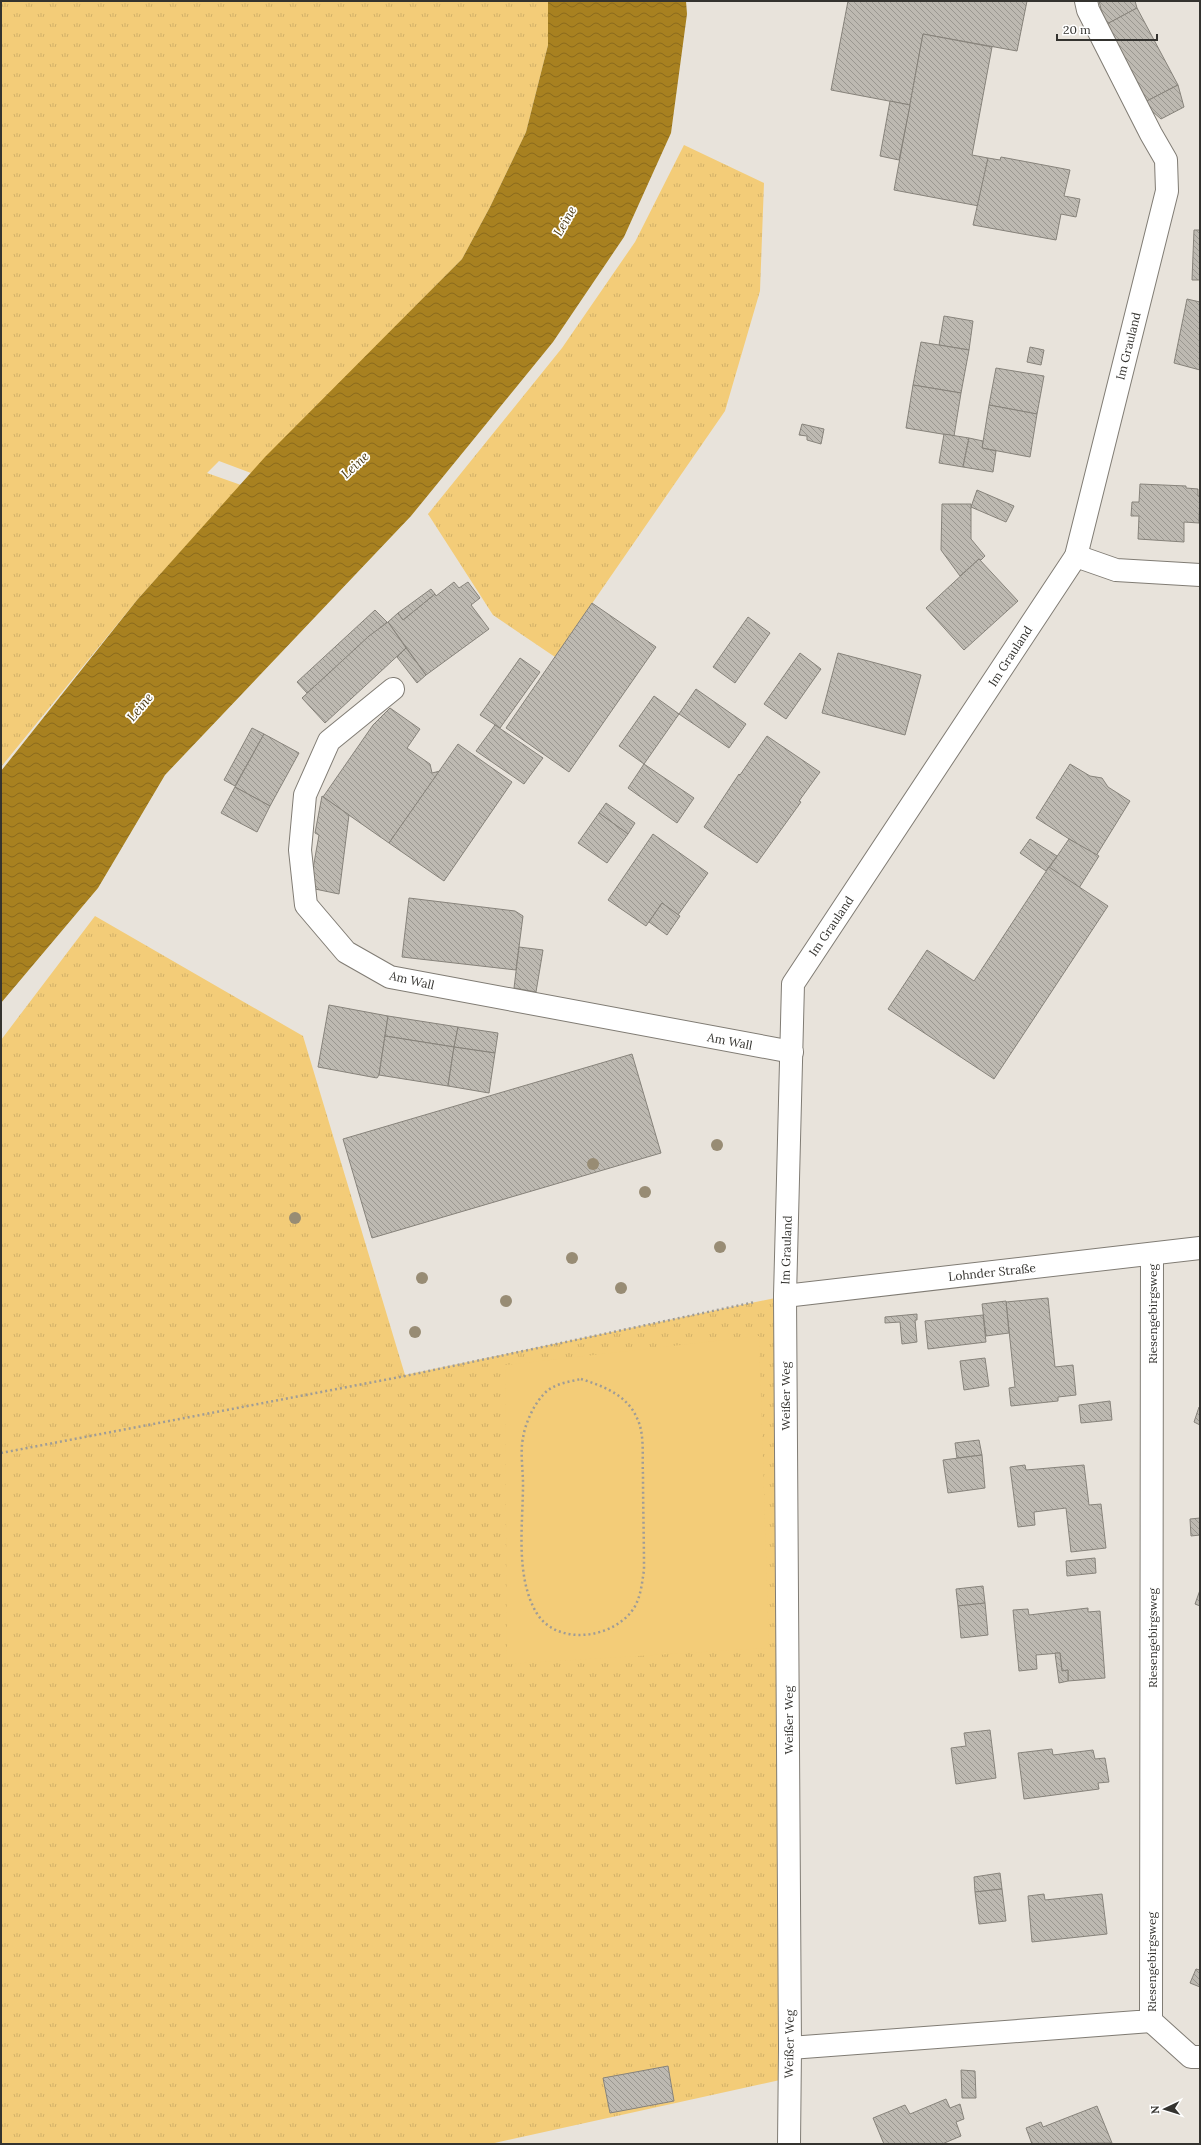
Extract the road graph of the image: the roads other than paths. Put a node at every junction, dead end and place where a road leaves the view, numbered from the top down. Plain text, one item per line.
1 (1086, 1) edge
2 (1076, 556) junction
3 (1200, 576) edge
4 (393, 689) dead end
5 (792, 1052) junction
6 (1200, 1248) edge
7 (1152, 1254) junction
8 (785, 1296) junction
9 (1151, 2021) junction
10 (790, 2048) junction
11 (1200, 2057) edge
12 (789, 2144) edge

1 - 2 street, Im Grauland
2 - 3 street
2 - 5 street, Im Grauland
4 - 5 street, Am Wall
5 - 8 street, Im Grauland
6 - 7 street, Lohnder Straße
7 - 8 street, Lohnder Straße
7 - 9 street, Riesengebirgsweg
8 - 10 street, Weißer Weg
9 - 10 street, Riesengebirgsweg
9 - 11 street, Riesengebirgsweg
10 - 12 street, Weißer Weg

